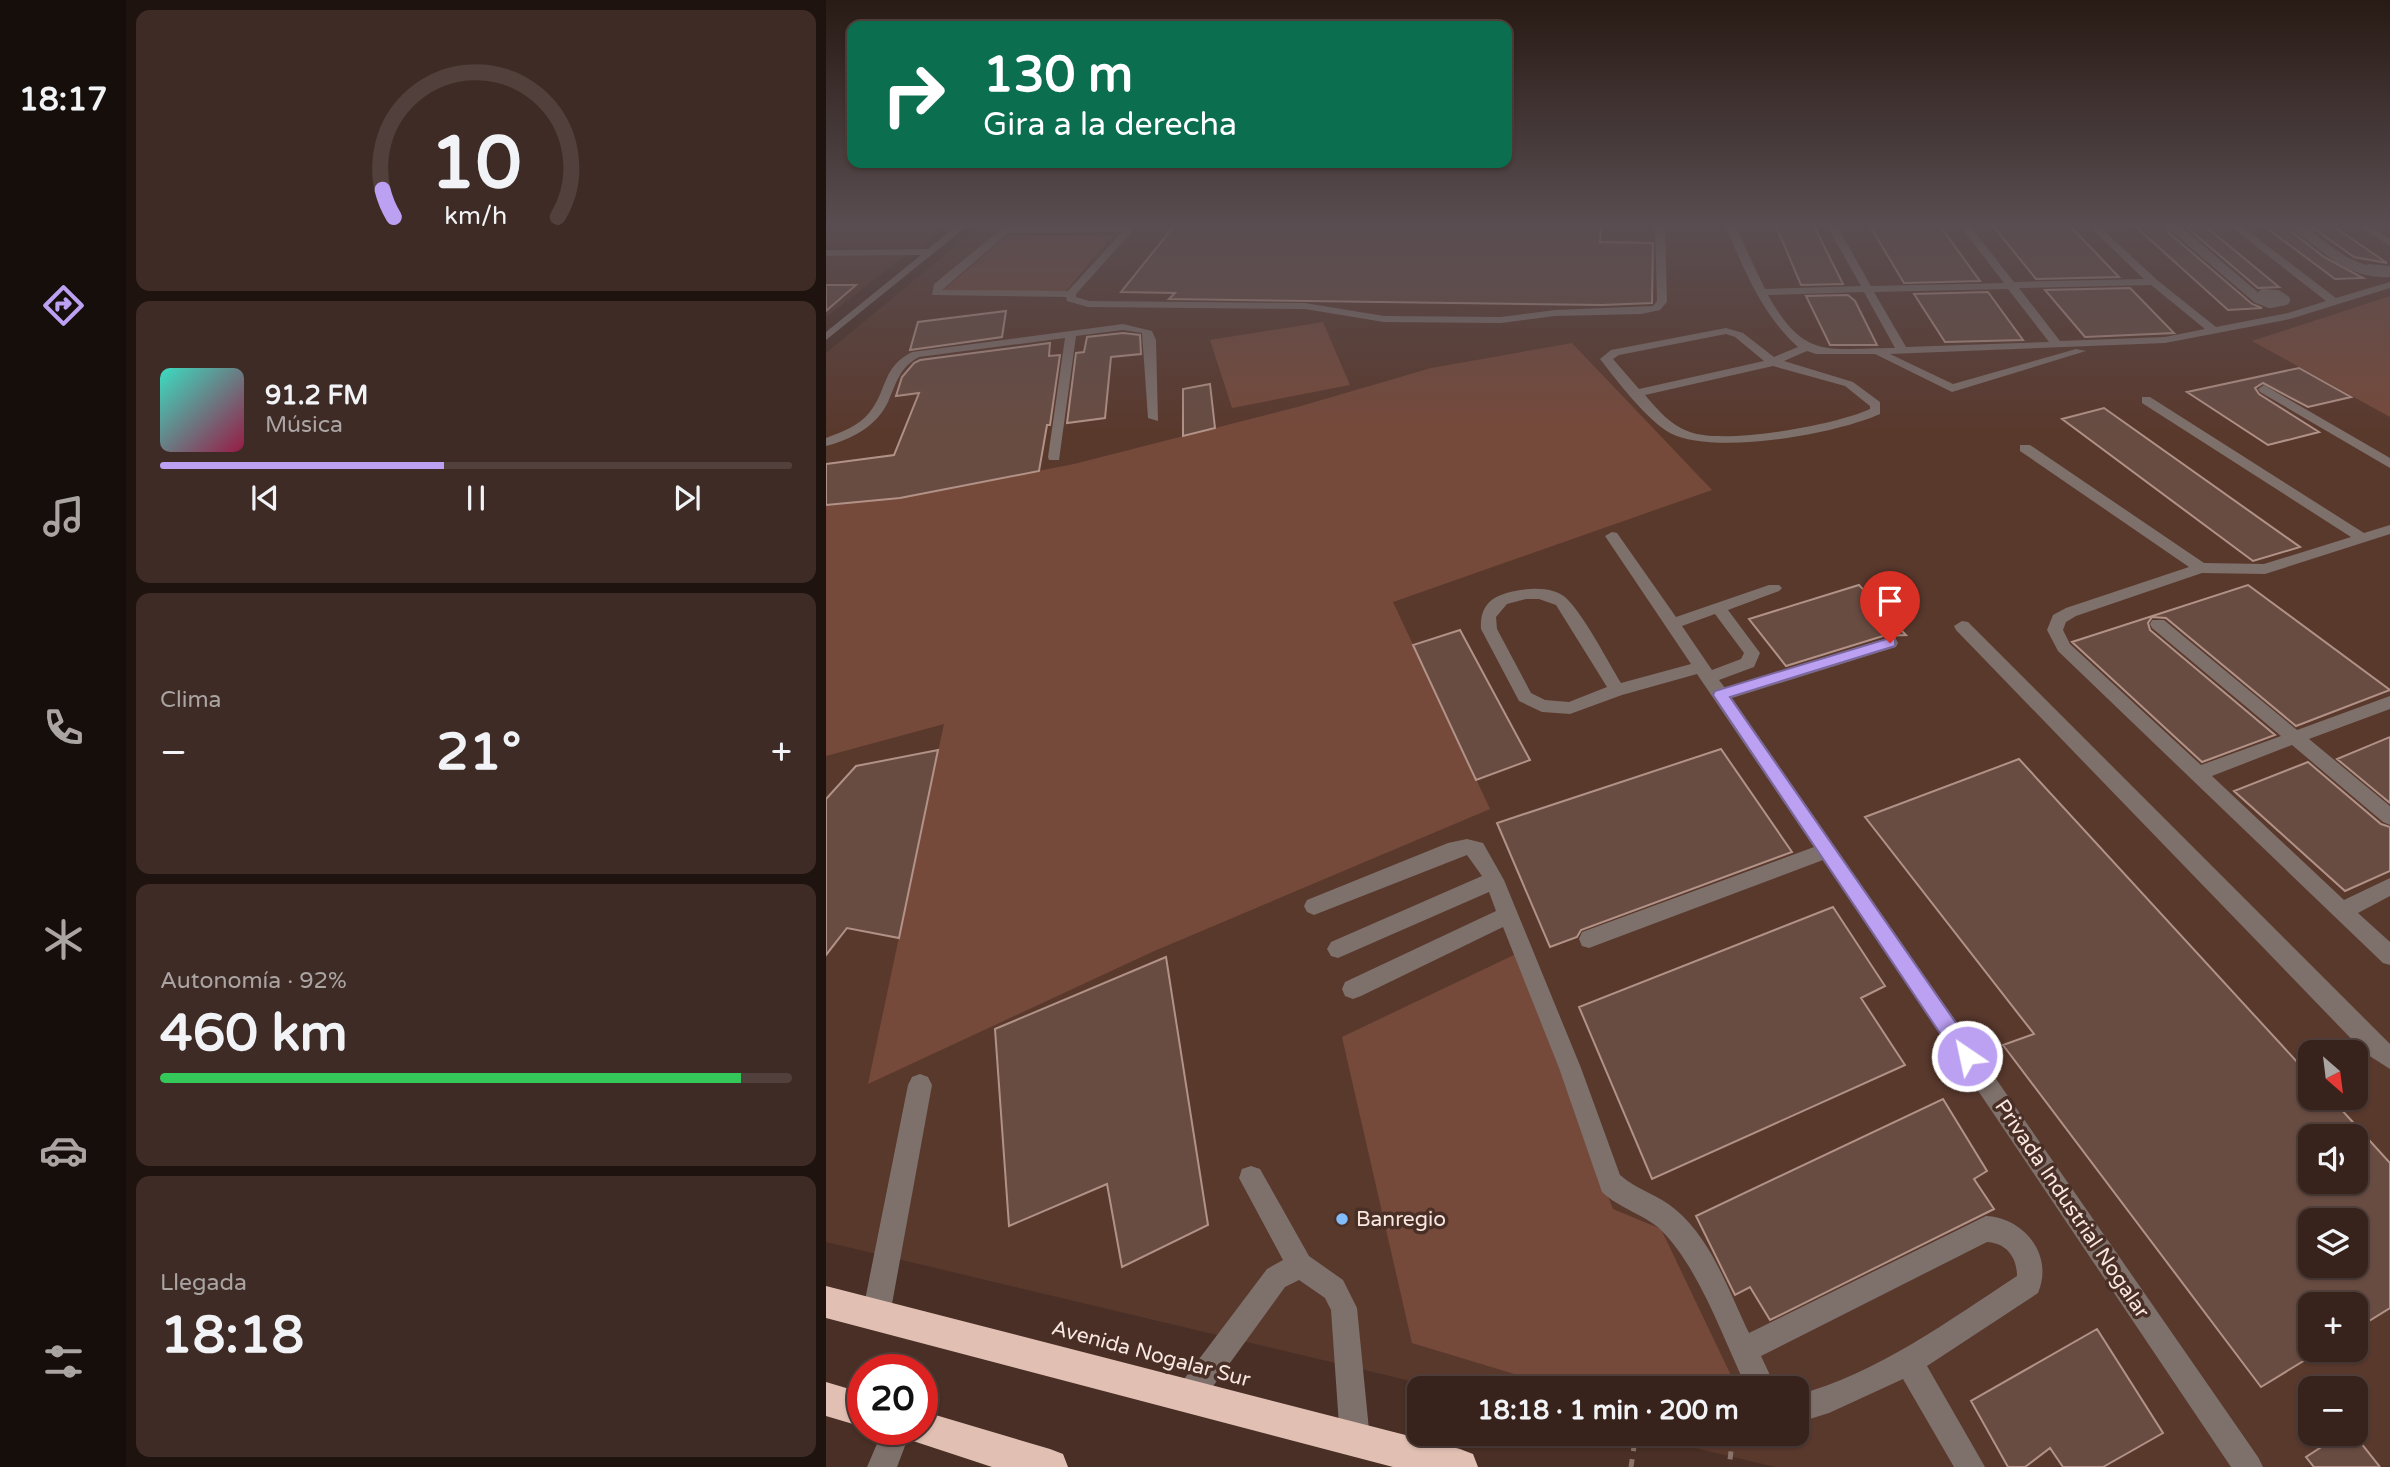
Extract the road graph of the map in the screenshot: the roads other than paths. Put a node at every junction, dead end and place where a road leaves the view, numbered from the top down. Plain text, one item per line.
1 (878, 294) edge
2 (1071, 294) edge
3 (1662, 294) edge
4 (1763, 294) edge
5 (1871, 294) edge
6 (2019, 294) edge
7 (2169, 294) edge
8 (2253, 294) edge
9 (2273, 294) edge
10 (2324, 294) edge
11 (2360, 294) edge
12 (2271, 303) edge
13 (2271, 303) edge
14 (2271, 303) edge
15 (2335, 303) junction
16 (2290, 316) junction
17 (2216, 332) junction
18 (1071, 333) junction
19 (826, 337) edge
20 (2105, 343) junction
21 (2058, 346) junction
22 (1805, 348) junction
23 (1902, 351) junction
24 (1877, 352) junction
25 (1773, 362) junction
26 (2264, 389) dead end
27 (1639, 393) junction
28 (2146, 400) dead end
29 (1154, 418) dead end
30 (826, 442) edge
31 (2025, 448) dead end
32 (1054, 457) dead end
33 (2390, 464) edge
34 (2388, 532) edge
35 (1612, 536) dead end
36 (2362, 538) junction
37 (2201, 568) junction
38 (1774, 588) dead end
39 (1719, 608) junction
40 (1672, 624) junction
41 (2158, 624) dead end
42 (1962, 626) dead end
43 (1890, 643) dead end
44 (1710, 680) junction
45 (1617, 690) junction
46 (2390, 702) edge
47 (2296, 737) junction
48 (2197, 774) junction
49 (2390, 817) edge
50 (1826, 850) junction
51 (1494, 880) junction
52 (2390, 886) edge
53 (1314, 906) dead end
54 (2342, 911) junction
55 (1508, 915) junction
56 (1589, 939) dead end
57 (1338, 949) dead end
58 (2390, 956) edge
59 (1353, 989) dead end
60 (2390, 1058) edge
61 (920, 1085) dead end
62 (1251, 1178) dead end
63 (1300, 1265) junction
64 (826, 1302) edge
65 (876, 1315) junction
66 (1743, 1350) junction
67 (1909, 1362) junction
68 (1756, 1376) edge
69 (1188, 1397) junction
70 (826, 1399) edge
71 (847, 1405) edge
72 (1809, 1406) edge
73 (938, 1433) edge
74 (1355, 1440) junction
75 (891, 1445) edge
76 (882, 1467) edge
77 (1050, 1467) edge
78 (1460, 1467) edge
79 (1970, 1467) edge
80 (2248, 1467) edge

1 - 19 street
2 - 3 street
4 - 22 street
5 - 23 street
6 - 21 street
7 - 17 street
8 - 12 street, bridge
9 - 13 street, bridge
10 - 15 street
11 - 15 street
14 - 16 street, bridge
15 - 16 street
16 - 17 street
17 - 20 street
18 - 29 street
18 - 30 street
18 - 32 street
20 - 21 street
20 - 24 street
21 - 23 street
22 - 24 street
22 - 25 street
23 - 24 street
25 - 27 street
25 - 27 street
25 - 27 street
26 - 33 street
28 - 36 street
31 - 37 street
34 - 36 street
35 - 40 street, Privada Industrial Nogalar
36 - 37 street
37 - 48 street
38 - 39 street
39 - 40 street
39 - 44 street
40 - 44 street, Privada Industrial Nogalar
41 - 47 street
42 - 60 street
43 - 44 street
44 - 45 street
44 - 50 street, Privada Industrial Nogalar
45 - 45 street
46 - 47 street
47 - 48 street
47 - 49 street
48 - 54 street
50 - 56 street
50 - 80 street, Privada Industrial Nogalar
51 - 53 street
51 - 55 street
51 - 57 street
52 - 54 street
54 - 58 street
55 - 59 street
55 - 66 street
61 - 65 street
62 - 63 street
63 - 69 street
63 - 74 street
64 - 65 highway, Avenida Nogalar Sur
65 - 69 highway, Avenida Nogalar Sur
66 - 67 street
66 - 68 street
67 - 72 street
67 - 79 street
69 - 74 highway, Avenida Nogalar Sur
70 - 71 highway
73 - 77 highway
74 - 78 highway, Avenida Nogalar Sur
75 - 76 street

